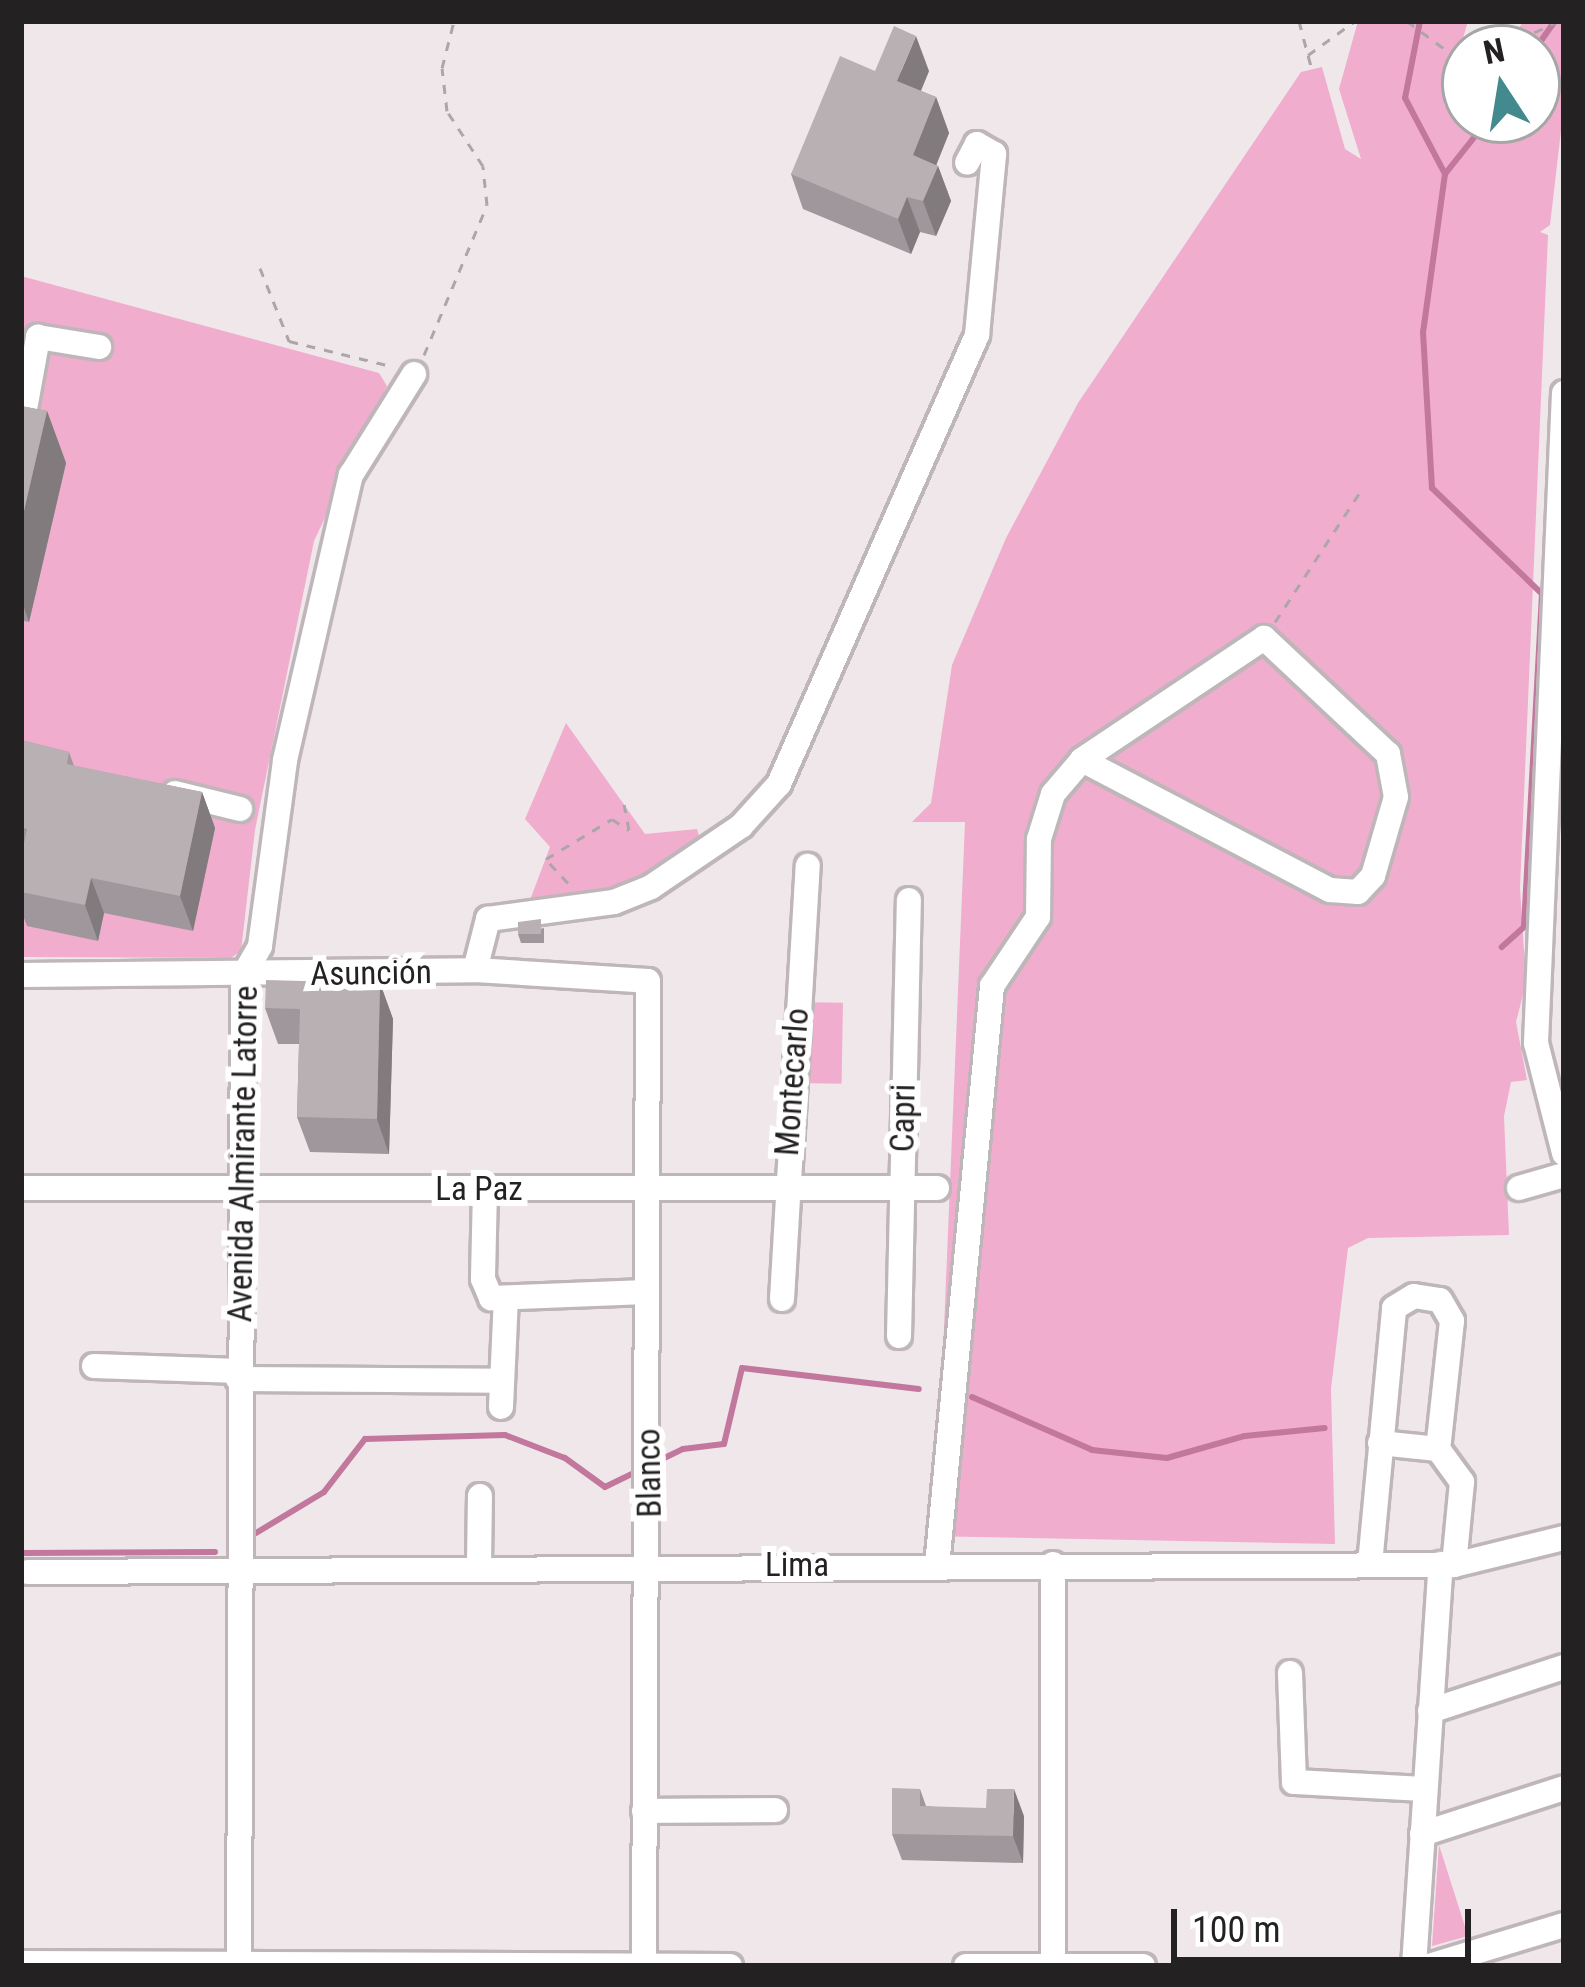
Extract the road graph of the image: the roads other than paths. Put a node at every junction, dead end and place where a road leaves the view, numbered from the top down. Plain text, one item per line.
1 (967, 163) dead end
2 (99, 347) dead end
3 (414, 374) road end
4 (1564, 393) edge
5 (21, 430) edge
6 (1560, 490) edge
7 (1082, 760) junction
8 (152, 788) edge
9 (1557, 796) edge
10 (240, 809) dead end
11 (808, 866) dead end
12 (909, 900) dead end
13 (475, 970) junction
14 (21, 975) edge
15 (243, 976) junction
16 (648, 981) joint
17 (1564, 1154) edge
18 (1564, 1174) edge
19 (785, 1187) junction
20 (21, 1188) edge
21 (937, 1188) dead end
22 (1519, 1188) dead end
23 (485, 1189) junction
24 (901, 1189) junction
25 (242, 1190) junction
26 (649, 1190) junction
27 (647, 1292) junction
28 (495, 1295) junction
29 (782, 1299) dead end
30 (898, 1336) dead end
31 (94, 1366) dead end
32 (239, 1375) junction
33 (502, 1381) junction
34 (501, 1407) dead end
35 (1379, 1443) junction
36 (1438, 1449) junction
37 (480, 1496) dead end
38 (1564, 1538) edge
39 (650, 1564) junction
40 (1053, 1564) junction
41 (1370, 1564) junction
42 (1448, 1564) junction
43 (479, 1565) junction
44 (241, 1566) junction
45 (937, 1566) junction
46 (28, 1572) dead end
47 (1564, 1667) edge
48 (1290, 1673) dead end
49 (1430, 1712) junction
50 (1564, 1788) edge
51 (1425, 1789) junction
52 (775, 1810) dead end
53 (644, 1811) junction
54 (1422, 1834) junction
55 (1564, 1925) edge
56 (1467, 1962) edge
57 (21, 1964) edge
58 (238, 1965) edge
59 (644, 1965) edge
60 (1053, 1965) edge
61 (730, 1966) edge
62 (966, 1966) edge
63 (1143, 1966) edge
64 (1414, 1966) edge
65 (1429, 1966) edge

1 - 13 street
2 - 5 street
3 - 15 street, Avenida Almirante Latorre
4 - 6 street
6 - 9 street
7 - 7 street
7 - 45 street
8 - 10 street
9 - 17 street
11 - 19 street, Montecarlo
12 - 24 street, Capri
13 - 15 street, Asunción
13 - 16 street, Asunción
14 - 15 street, Asunción
15 - 25 street, Avenida Almirante Latorre
16 - 26 street, Blanco
18 - 22 street
19 - 24 street, La Paz
19 - 26 street, La Paz
19 - 29 street, Montecarlo
20 - 25 street, La Paz
21 - 24 street, La Paz
23 - 25 street, La Paz
23 - 26 street, La Paz
23 - 28 street
24 - 30 street, Capri
25 - 32 street, Avenida Almirante Latorre
26 - 27 street, Blanco
27 - 28 street
27 - 39 street, Blanco
28 - 33 street
31 - 32 street
32 - 33 street
32 - 44 street, Avenida Almirante Latorre
33 - 34 street
35 - 36 street
35 - 36 street
35 - 41 street
36 - 42 street
37 - 43 street
38 - 42 street, Lima
39 - 43 street, Lima
39 - 45 street, Lima
39 - 53 street, Blanco
40 - 41 street, Lima
40 - 45 street, Lima
40 - 60 street
41 - 42 street, Lima
42 - 49 street
43 - 44 street, Lima
44 - 46 street, Lima
44 - 58 street, Avenida Almirante Latorre
47 - 49 street
48 - 51 street
49 - 51 street
50 - 54 street
51 - 54 street
52 - 53 street
53 - 59 street, Blanco
54 - 64 street
55 - 56 street
56 - 65 street
57 - 58 street
58 - 59 street
59 - 61 street
60 - 62 street
60 - 63 street

